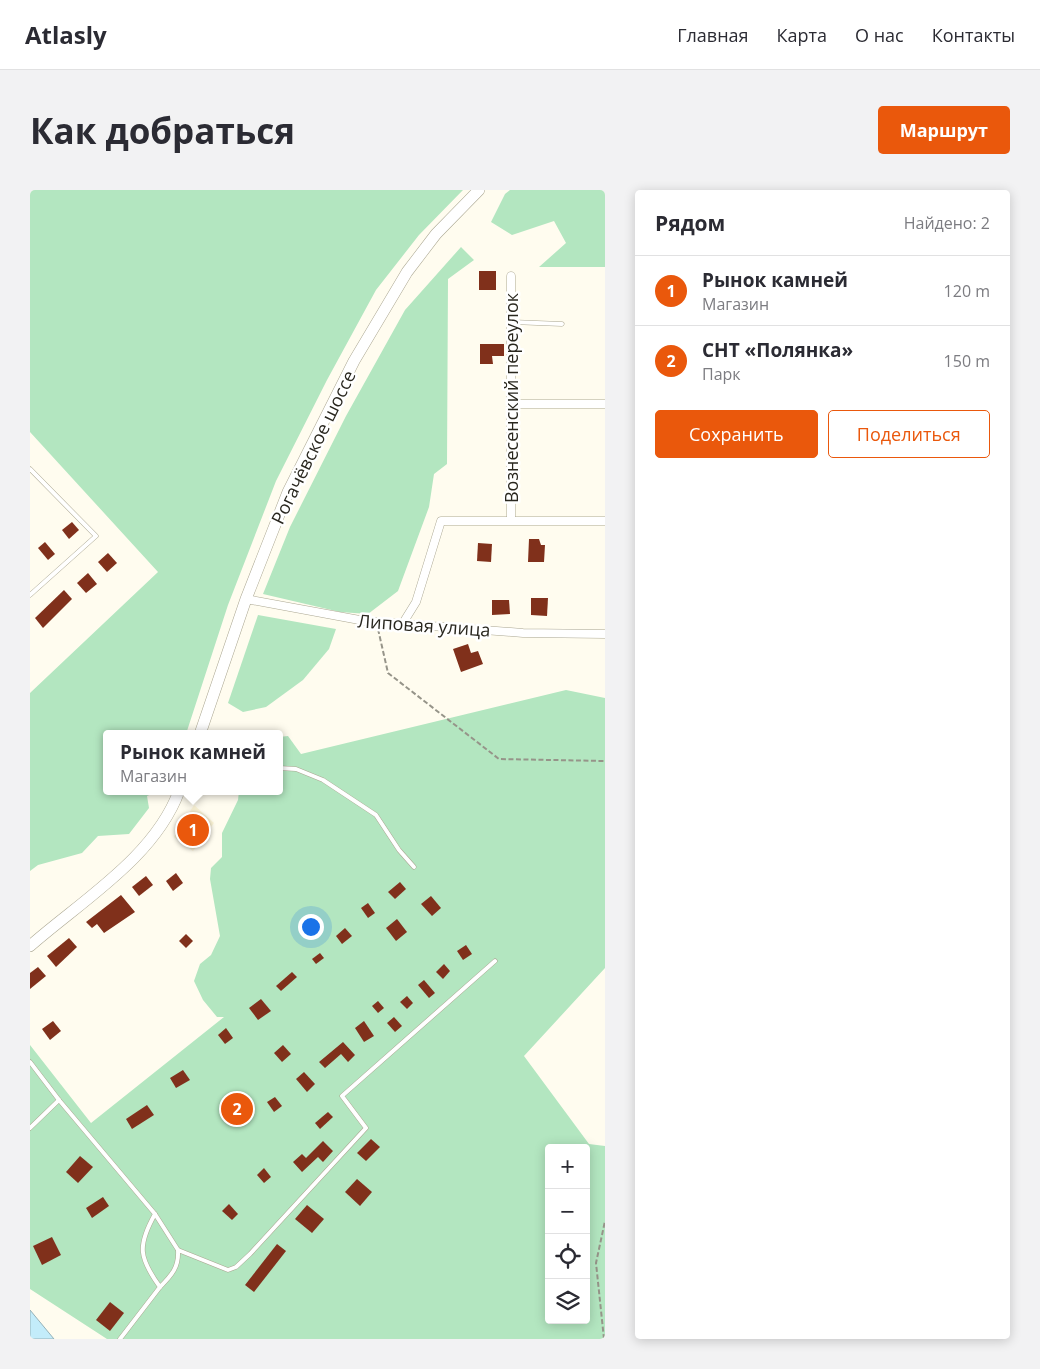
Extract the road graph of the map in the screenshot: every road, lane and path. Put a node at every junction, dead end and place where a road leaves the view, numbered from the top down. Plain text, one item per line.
1 (479, 190) edge
2 (512, 276) dead end
3 (511, 322) junction
4 (562, 324) dead end
5 (511, 404) junction
6 (605, 404) edge
7 (30, 469) edge
8 (511, 520) junction
9 (605, 522) edge
10 (30, 595) edge
11 (246, 599) junction
12 (376, 622) junction
13 (403, 623) junction
14 (605, 634) edge
15 (201, 730) edge
16 (605, 761) edge
17 (283, 768) edge
18 (177, 795) edge
19 (414, 867) dead end
20 (30, 946) edge
21 (495, 961) dead end
22 (30, 1062) edge
23 (59, 1100) junction
24 (30, 1128) edge
25 (155, 1214) junction
26 (605, 1221) edge
27 (178, 1250) junction
28 (160, 1287) junction
29 (120, 1339) edge
30 (604, 1339) edge

1 - 11 main road, Рогачёвское шоссе
2 - 3 street, Вознесенский переулок
3 - 4 lane
3 - 5 street, Вознесенский переулок
5 - 6 street
5 - 8 street, Вознесенский переулок
7 - 10 lane
8 - 9 street
8 - 13 street
11 - 12 street, Липовая улица
11 - 15 main road, Рогачёвское шоссе
12 - 13 street, Липовая улица
12 - 16 path
13 - 14 street, Липовая улица
17 - 19 lane
18 - 20 main road
21 - 27 lane
22 - 23 lane
23 - 24 lane
23 - 25 lane
25 - 27 lane
25 - 28 lane
26 - 30 path
27 - 28 lane
28 - 29 lane

